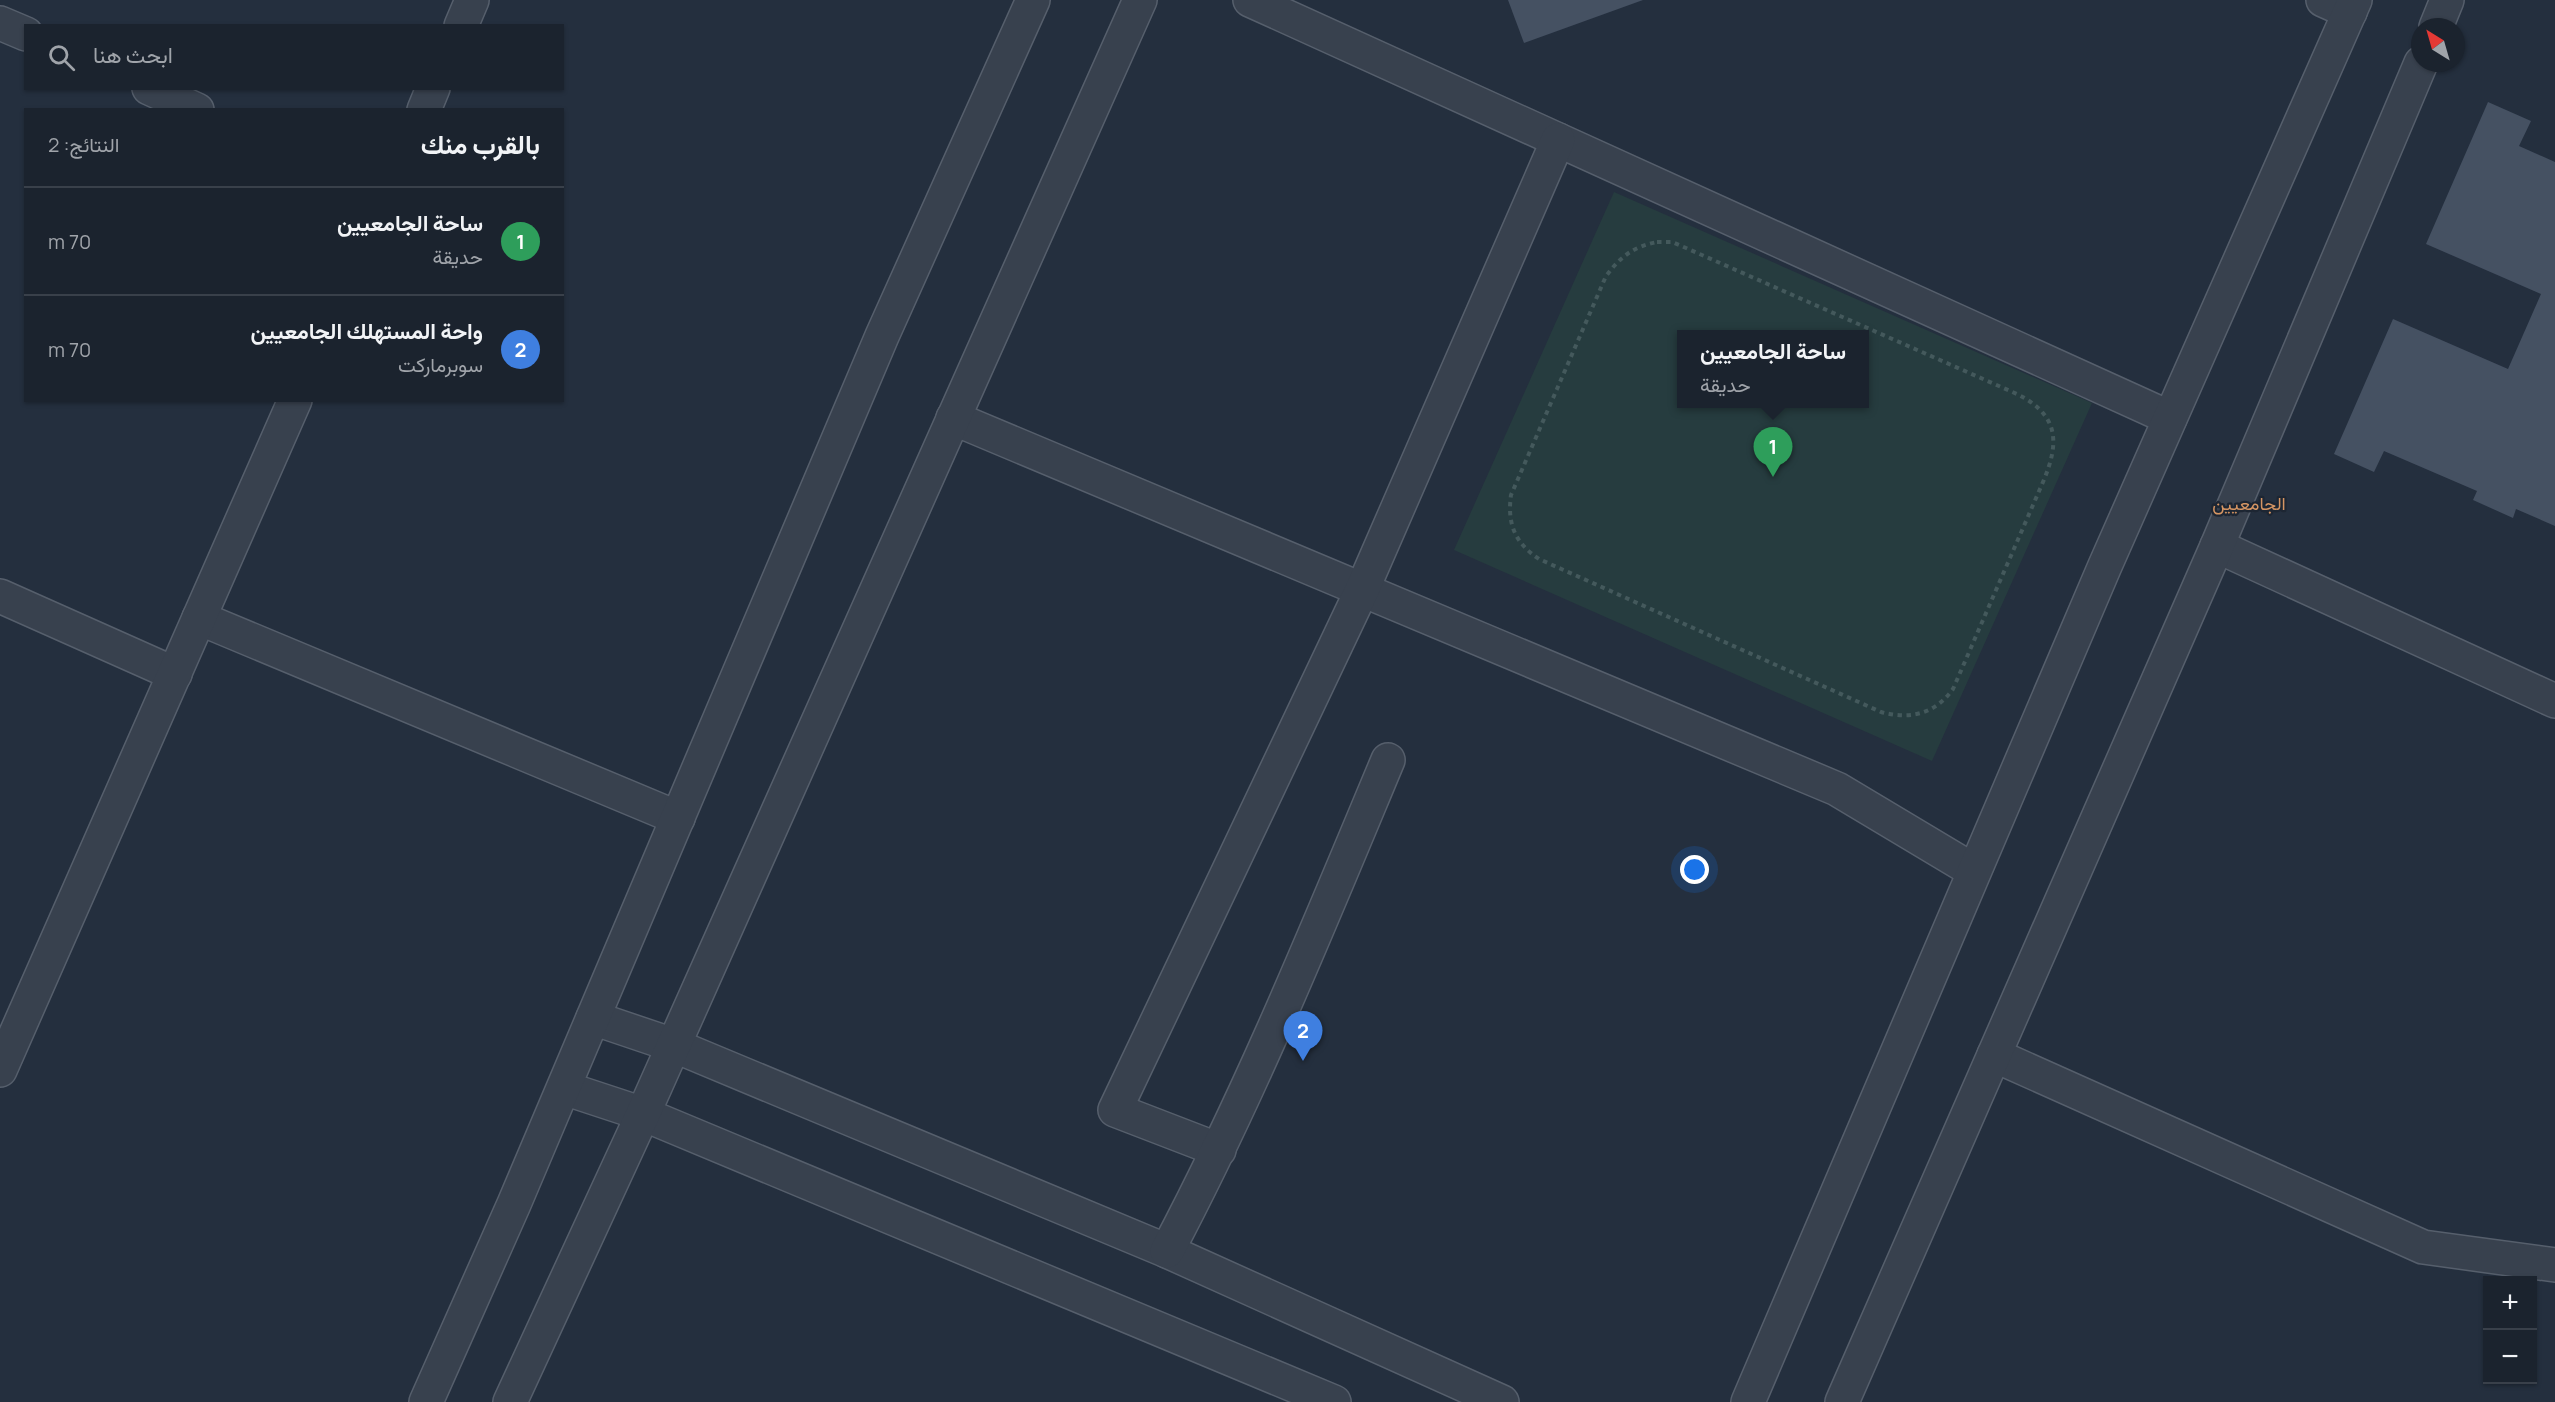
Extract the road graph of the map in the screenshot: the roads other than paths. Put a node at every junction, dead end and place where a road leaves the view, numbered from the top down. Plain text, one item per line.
1 (472, 0) edge
2 (1033, 0) edge
3 (1140, 0) edge
4 (1250, 0) edge
5 (2447, 0) edge
6 (2343, 4) edge
7 (2440, 18) edge
8 (0, 23) edge
9 (462, 24) edge
10 (24, 33) edge
11 (2417, 72) edge
12 (153, 90) edge
13 (432, 90) edge
14 (192, 108) edge
15 (425, 108) edge
16 (1558, 140) junction
17 (294, 402) edge
18 (953, 418) junction
19 (2170, 418) junction
20 (2217, 546) junction
21 (1362, 590) junction
22 (0, 596) edge
23 (199, 618) junction
24 (175, 674) junction
25 (2555, 701) edge
26 (1388, 760) dead end
27 (678, 818) junction
28 (1974, 871) junction
29 (593, 1018) junction
30 (673, 1045) junction
31 (1994, 1055) junction
32 (0, 1070) edge
33 (564, 1088) junction
34 (643, 1114) junction
35 (1220, 1150) junction
36 (1167, 1251) junction
37 (2555, 1265) edge
38 (426, 1402) edge
39 (510, 1402) edge
40 (1334, 1402) edge
41 (1502, 1402) edge
42 (1748, 1402) edge
43 (1842, 1402) edge

1 - 9 street
2 - 27 street
3 - 18 street
4 - 16 street
5 - 7 street
6 - 19 street
8 - 10 street
11 - 20 street
12 - 14 street
13 - 15 street
16 - 19 street
16 - 21 street
17 - 23 street
18 - 21 street
18 - 30 street
19 - 28 street
20 - 25 street
20 - 31 street
21 - 28 street
21 - 35 street
22 - 24 street
23 - 24 street
23 - 27 street
24 - 32 street
26 - 35 street
27 - 29 street
28 - 42 street
29 - 30 street
29 - 33 street
30 - 34 street
30 - 36 street
31 - 37 street
31 - 43 street
33 - 34 street
33 - 38 street
34 - 39 street
34 - 40 street
35 - 36 street
36 - 41 street

